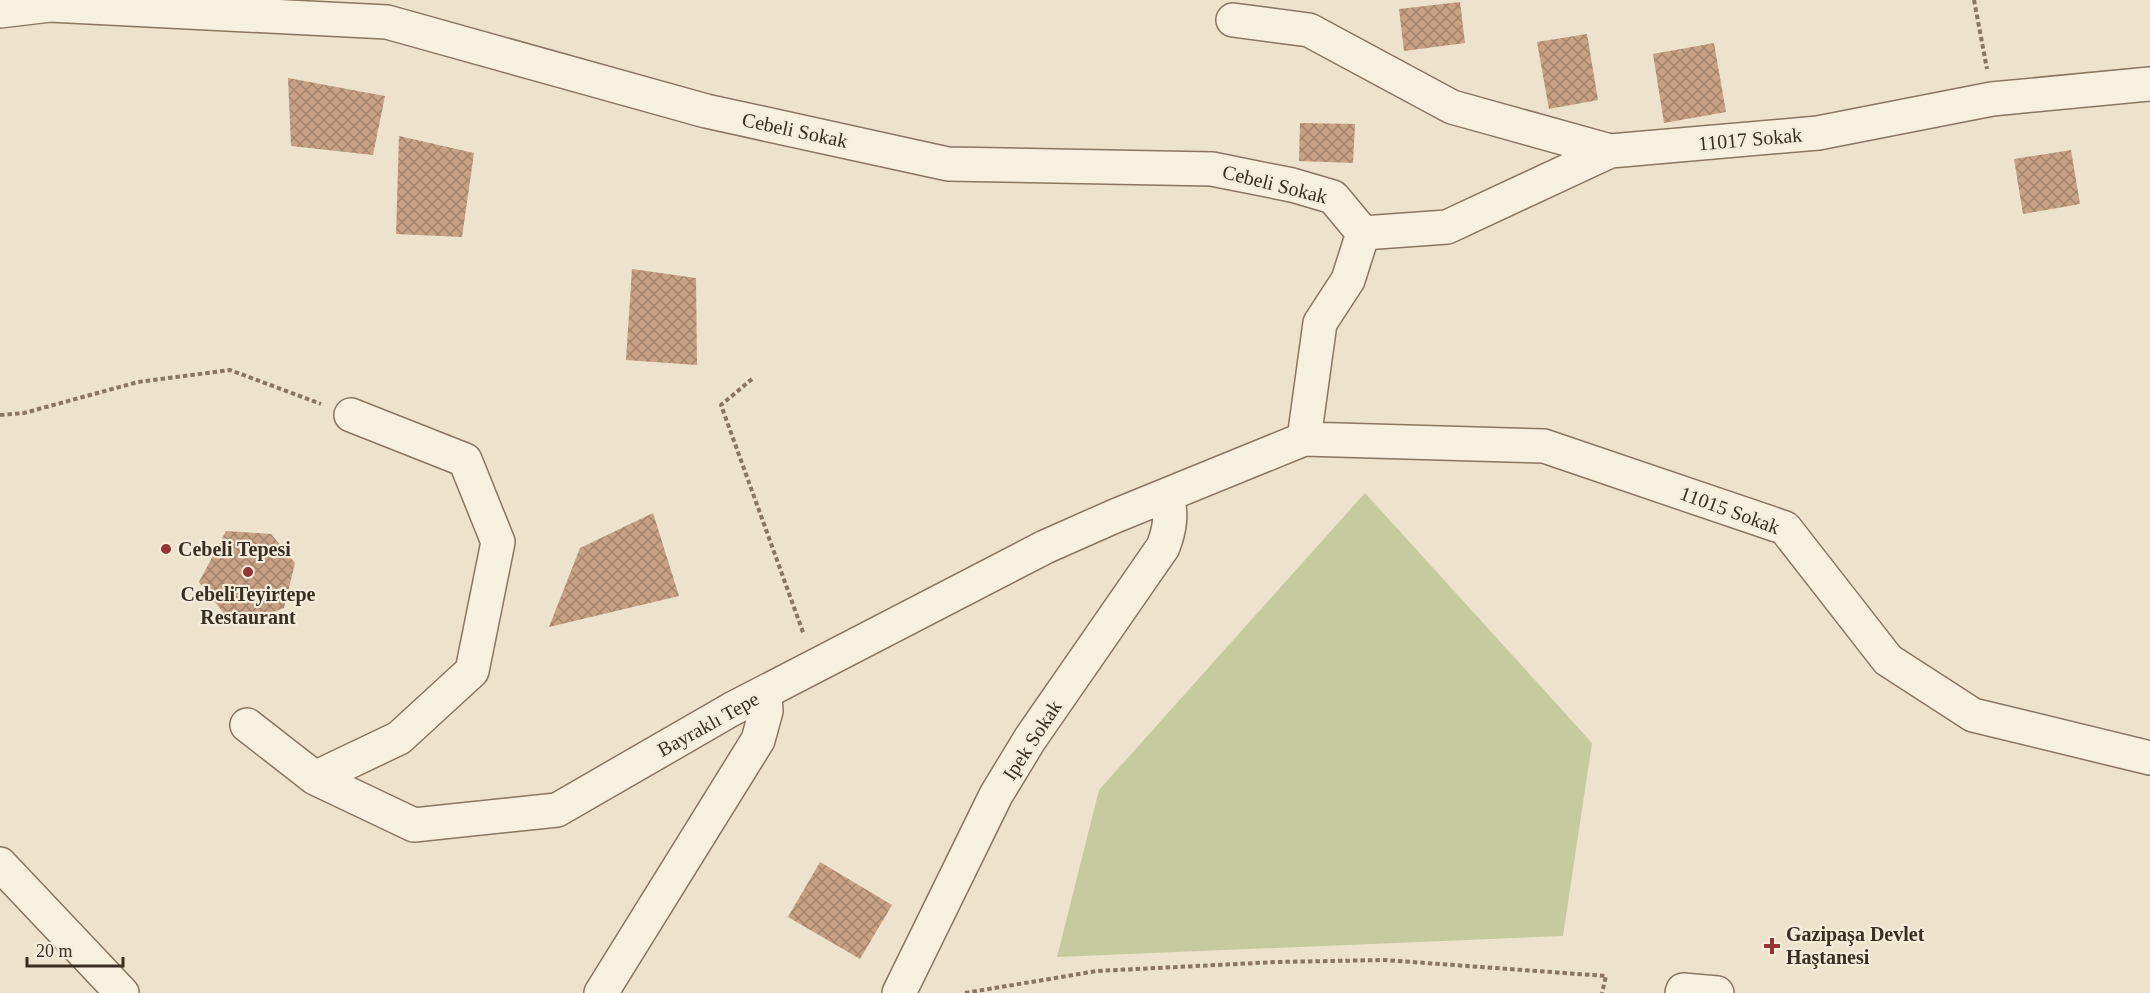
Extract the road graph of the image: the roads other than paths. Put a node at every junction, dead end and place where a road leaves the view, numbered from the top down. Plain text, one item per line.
1 (0, 11) edge
2 (1233, 20) dead end
3 (2150, 84) edge
4 (1610, 151) junction
5 (1363, 233) junction
6 (351, 415) road end
7 (1304, 439) junction
8 (1167, 495) junction
9 (765, 693) junction
10 (247, 725) dead end
11 (2150, 758) edge
12 (315, 778) junction
13 (0, 864) edge
14 (122, 993) edge
15 (601, 993) edge
16 (899, 993) edge
17 (1682, 993) edge
18 (1718, 993) edge

1 - 5 street, Cebeli Sokak
2 - 4 street
3 - 4 street, 11017 Sokak
4 - 5 street, 11017 Sokak
5 - 7 street
6 - 12 street
7 - 8 street, Bayraklı Tepe
7 - 11 street, 11015 Sokak
8 - 9 street, Bayraklı Tepe
8 - 16 street, Ipek Sokak
9 - 12 street, Bayraklı Tepe
9 - 15 street
10 - 12 street, Bayraklı Tepe
13 - 14 street
17 - 18 street

